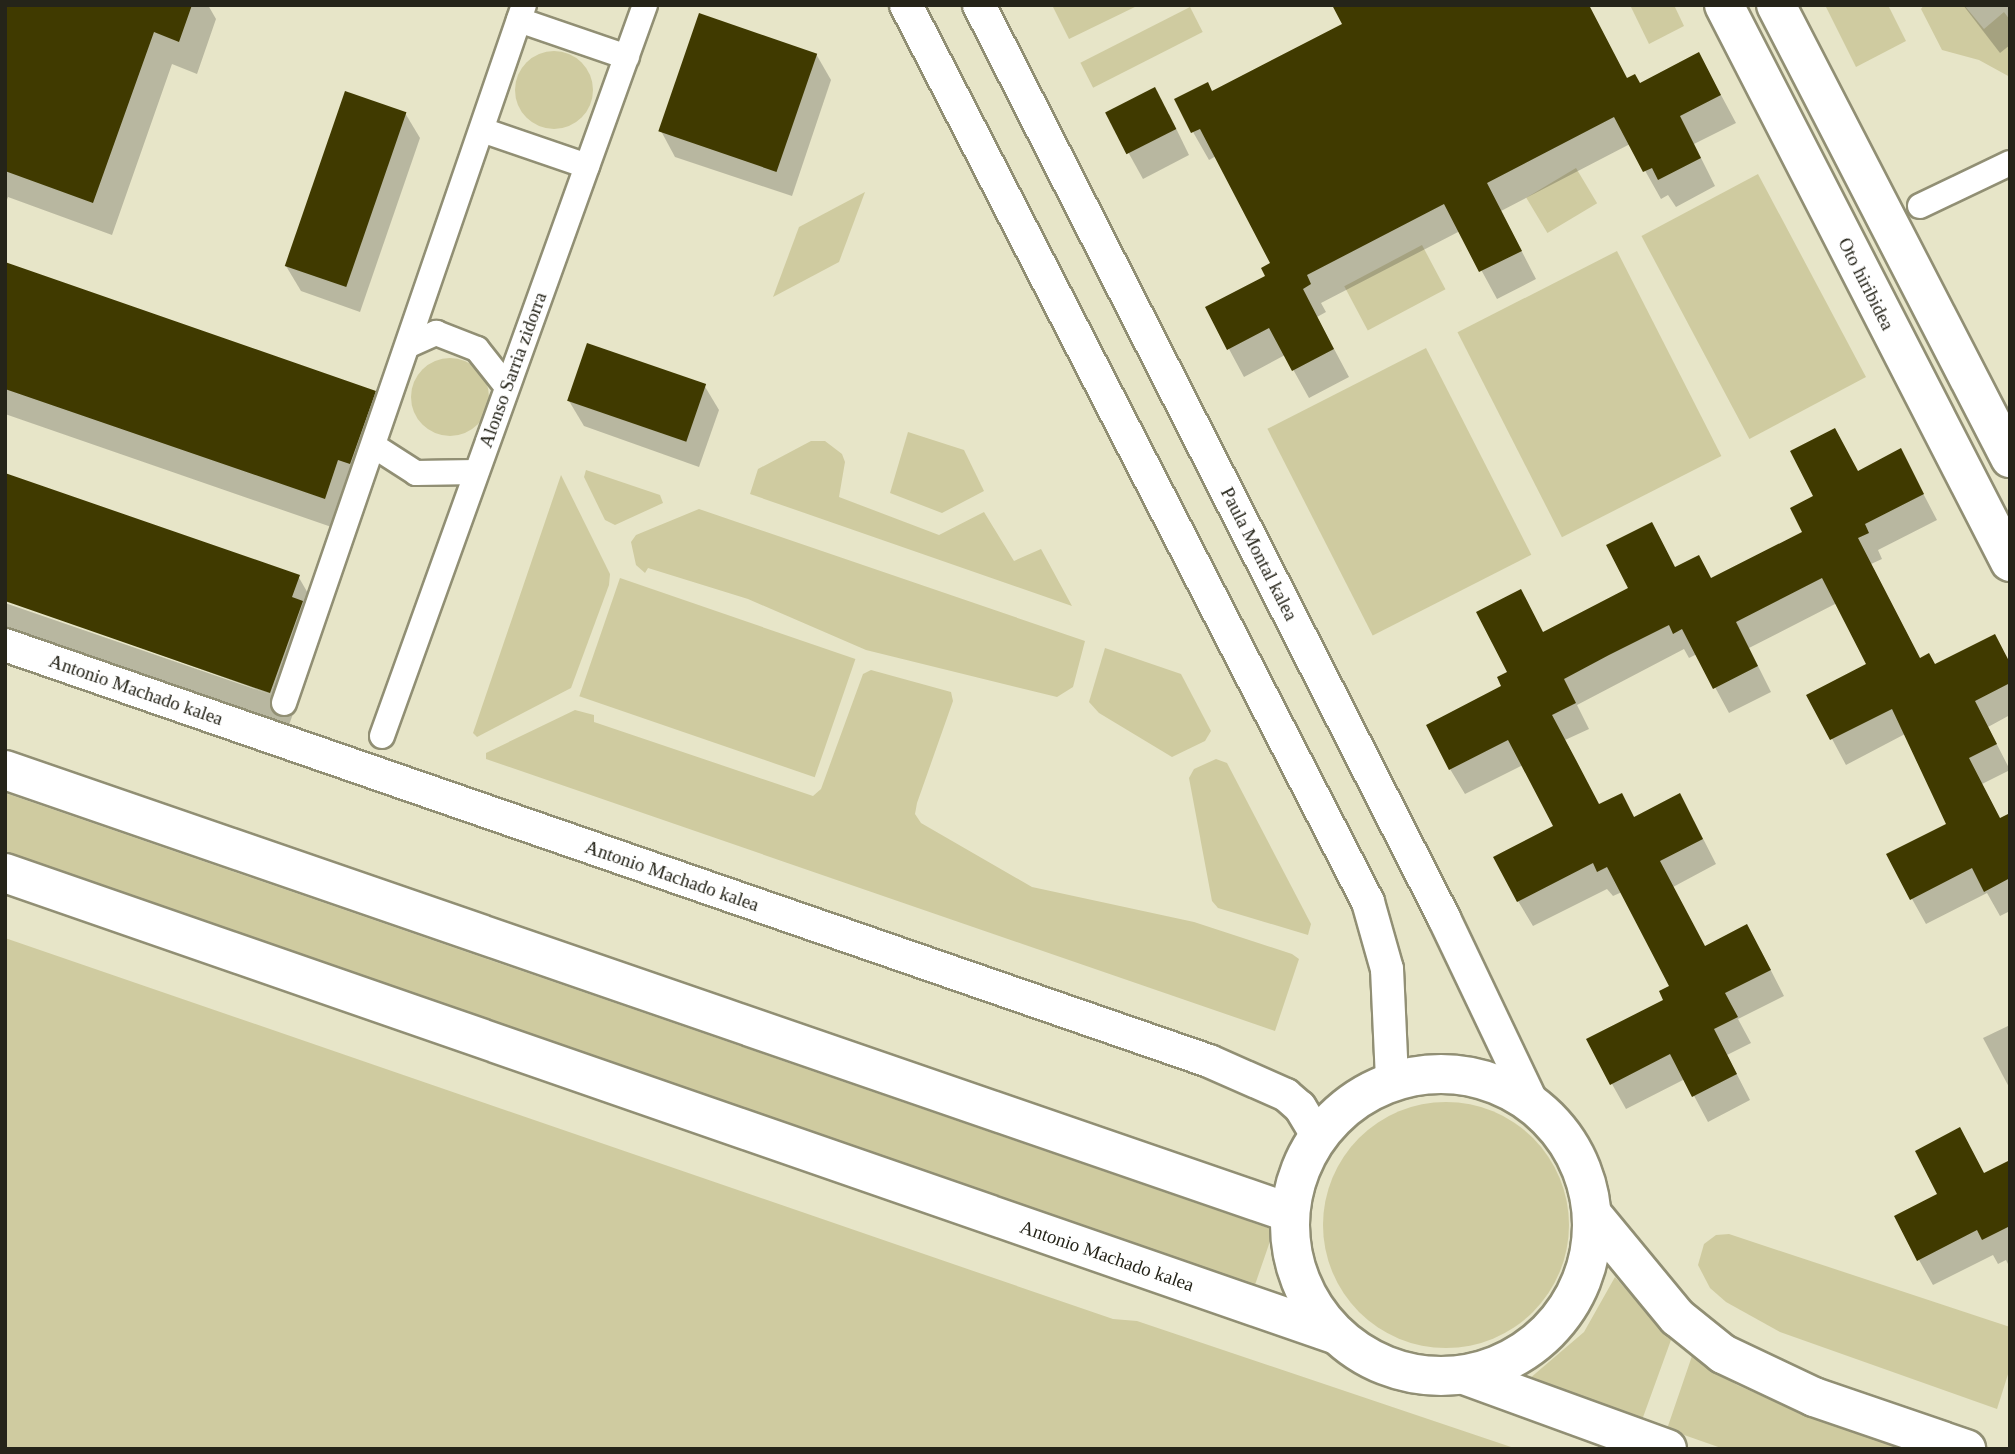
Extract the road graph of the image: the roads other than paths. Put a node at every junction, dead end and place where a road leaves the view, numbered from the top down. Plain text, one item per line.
1 (645, 5) edge
2 (906, 5) edge
3 (979, 5) edge
4 (1724, 5) edge
5 (1776, 5) edge
6 (522, 13) edge
7 (627, 57) junction
8 (482, 131) junction
9 (2010, 163) edge
10 (587, 166) junction
11 (1920, 206) dead end
12 (409, 345) junction
13 (507, 387) junction
14 (373, 446) junction
15 (2010, 458) edge
16 (476, 472) junction
17 (2010, 562) edge
18 (5, 645) edge
19 (284, 703) dead end
20 (382, 736) dead end
21 (5, 770) edge
22 (5, 873) edge
23 (1392, 1082) junction
24 (1533, 1105) junction
25 (1318, 1137) junction
26 (1290, 1213) junction
27 (1592, 1214) junction
28 (1337, 1335) junction
29 (1464, 1376) junction
30 (1667, 1449) edge
31 (1966, 1449) edge

1 - 7 street, Alonso Sarria zidorra
2 - 23 street
3 - 24 street, Paula Montal kalea
4 - 17 main road, Oto hiribidea
5 - 15 main road
6 - 7 street
6 - 8 street
7 - 10 street, Alonso Sarria zidorra
8 - 10 street
8 - 12 street
9 - 11 street
10 - 13 street, Alonso Sarria zidorra
12 - 13 street
12 - 14 street
13 - 16 street, Alonso Sarria zidorra
14 - 16 street
14 - 19 street
16 - 20 street, Alonso Sarria zidorra
18 - 25 street, Antonio Machado kalea
21 - 26 main road
22 - 28 main road, Antonio Machado kalea
23 - 24 main road
23 - 25 main road
24 - 27 main road
25 - 26 main road
26 - 28 main road
27 - 29 main road
27 - 31 main road
28 - 29 main road
29 - 30 main road

